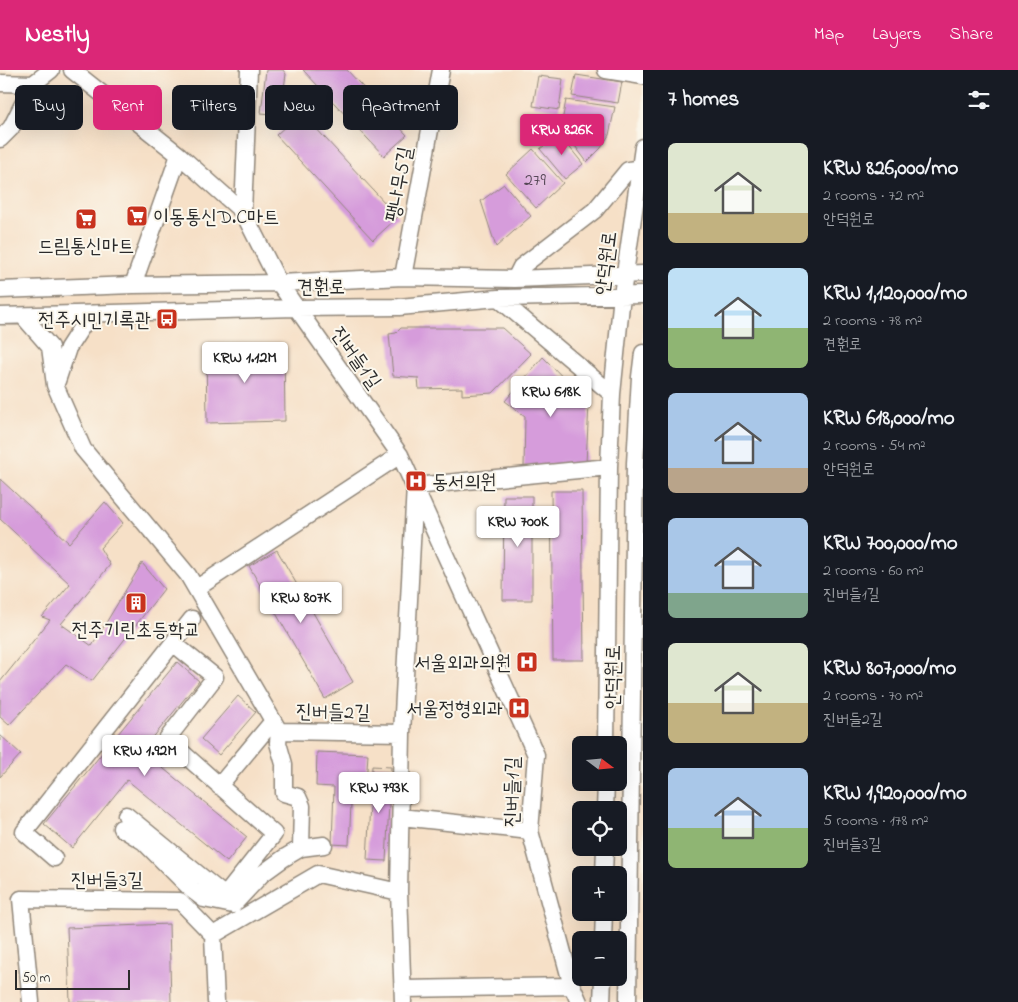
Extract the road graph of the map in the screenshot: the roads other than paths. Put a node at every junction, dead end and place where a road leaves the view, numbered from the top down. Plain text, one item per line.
1 (51, 70) edge
2 (72, 70) edge
3 (250, 70) edge
4 (441, 70) edge
5 (606, 70) edge
6 (643, 76) edge
7 (0, 83) edge
8 (33, 84) junction
9 (0, 139) edge
10 (643, 147) edge
11 (180, 155) junction
12 (639, 168) junction
13 (243, 212) junction
14 (643, 274) edge
15 (624, 275) junction
16 (403, 277) junction
17 (514, 279) junction
18 (279, 284) junction
19 (133, 285) junction
20 (0, 290) edge
21 (622, 295) junction
22 (643, 295) edge
23 (498, 298) junction
24 (296, 308) junction
25 (90, 314) junction
26 (0, 316) edge
27 (22, 316) junction
28 (59, 350) junction
29 (643, 353) edge
30 (641, 392) edge
31 (612, 394) junction
32 (400, 455) junction
33 (610, 467) junction
34 (415, 486) junction
35 (609, 568) junction
36 (639, 570) edge
37 (197, 588) junction
38 (192, 619) dead end
39 (173, 643) junction
40 (276, 726) junction
41 (402, 733) junction
42 (606, 736) edge
43 (219, 786) junction
44 (401, 817) junction
45 (530, 831) junction
46 (324, 845) dead end
47 (301, 848) junction
48 (54, 858) dead end
49 (399, 892) junction
50 (214, 934) junction
51 (630, 977) edge
52 (572, 986) junction
53 (603, 986) edge
54 (403, 995) edge
55 (31, 1002) edge
56 (216, 1002) edge
57 (579, 1002) edge
58 (602, 1002) edge
59 (628, 1002) edge

1 - 8 street
2 - 11 street
3 - 13 street
4 - 16 street, 팽나무5길
5 - 6 street
7 - 8 street
8 - 9 street
10 - 12 street, 안덕원로
11 - 13 street
11 - 19 street
12 - 15 street, 안덕원로
12 - 17 street
13 - 18 street, 진버들1길
14 - 15 street, 견훤로
15 - 17 street, 견훤로
15 - 21 street, 안덕원로
16 - 17 street, 견훤로
16 - 18 street, 견훤로
18 - 19 street, 견훤로
18 - 24 street, 진버들1길
19 - 20 street, 견훤로
21 - 22 street, 견훤로
21 - 23 street, 견훤로
21 - 31 street, 안덕원로
23 - 24 street, 견훤로
23 - 31 street
24 - 25 street, 견훤로
24 - 32 street, 진버들1길
25 - 27 street, 견훤로
25 - 28 street
26 - 27 street, 견훤로
27 - 28 street
28 - 37 street
29 - 30 street, 안덕원로
30 - 36 street, 안덕원로
31 - 33 street, 안덕원로
32 - 34 street, 진버들1길
32 - 37 street
33 - 34 street
33 - 35 street, 안덕원로
34 - 41 street
34 - 45 street, 진버들1길
35 - 36 street
35 - 42 street, 안덕원로
36 - 51 street, 안덕원로
37 - 40 street, 진버들2길
38 - 39 street
39 - 43 street
39 - 48 street
40 - 41 street, 진버들2길
40 - 43 street
40 - 47 street
41 - 44 street
43 - 47 street
44 - 45 street
44 - 49 street
45 - 52 street, 진버들1길
46 - 47 street
49 - 50 street
49 - 54 street
50 - 55 street, 진버들3길
50 - 56 street
51 - 59 street, 안덕원로
52 - 54 street
52 - 57 street, 진버들1길
53 - 58 street

